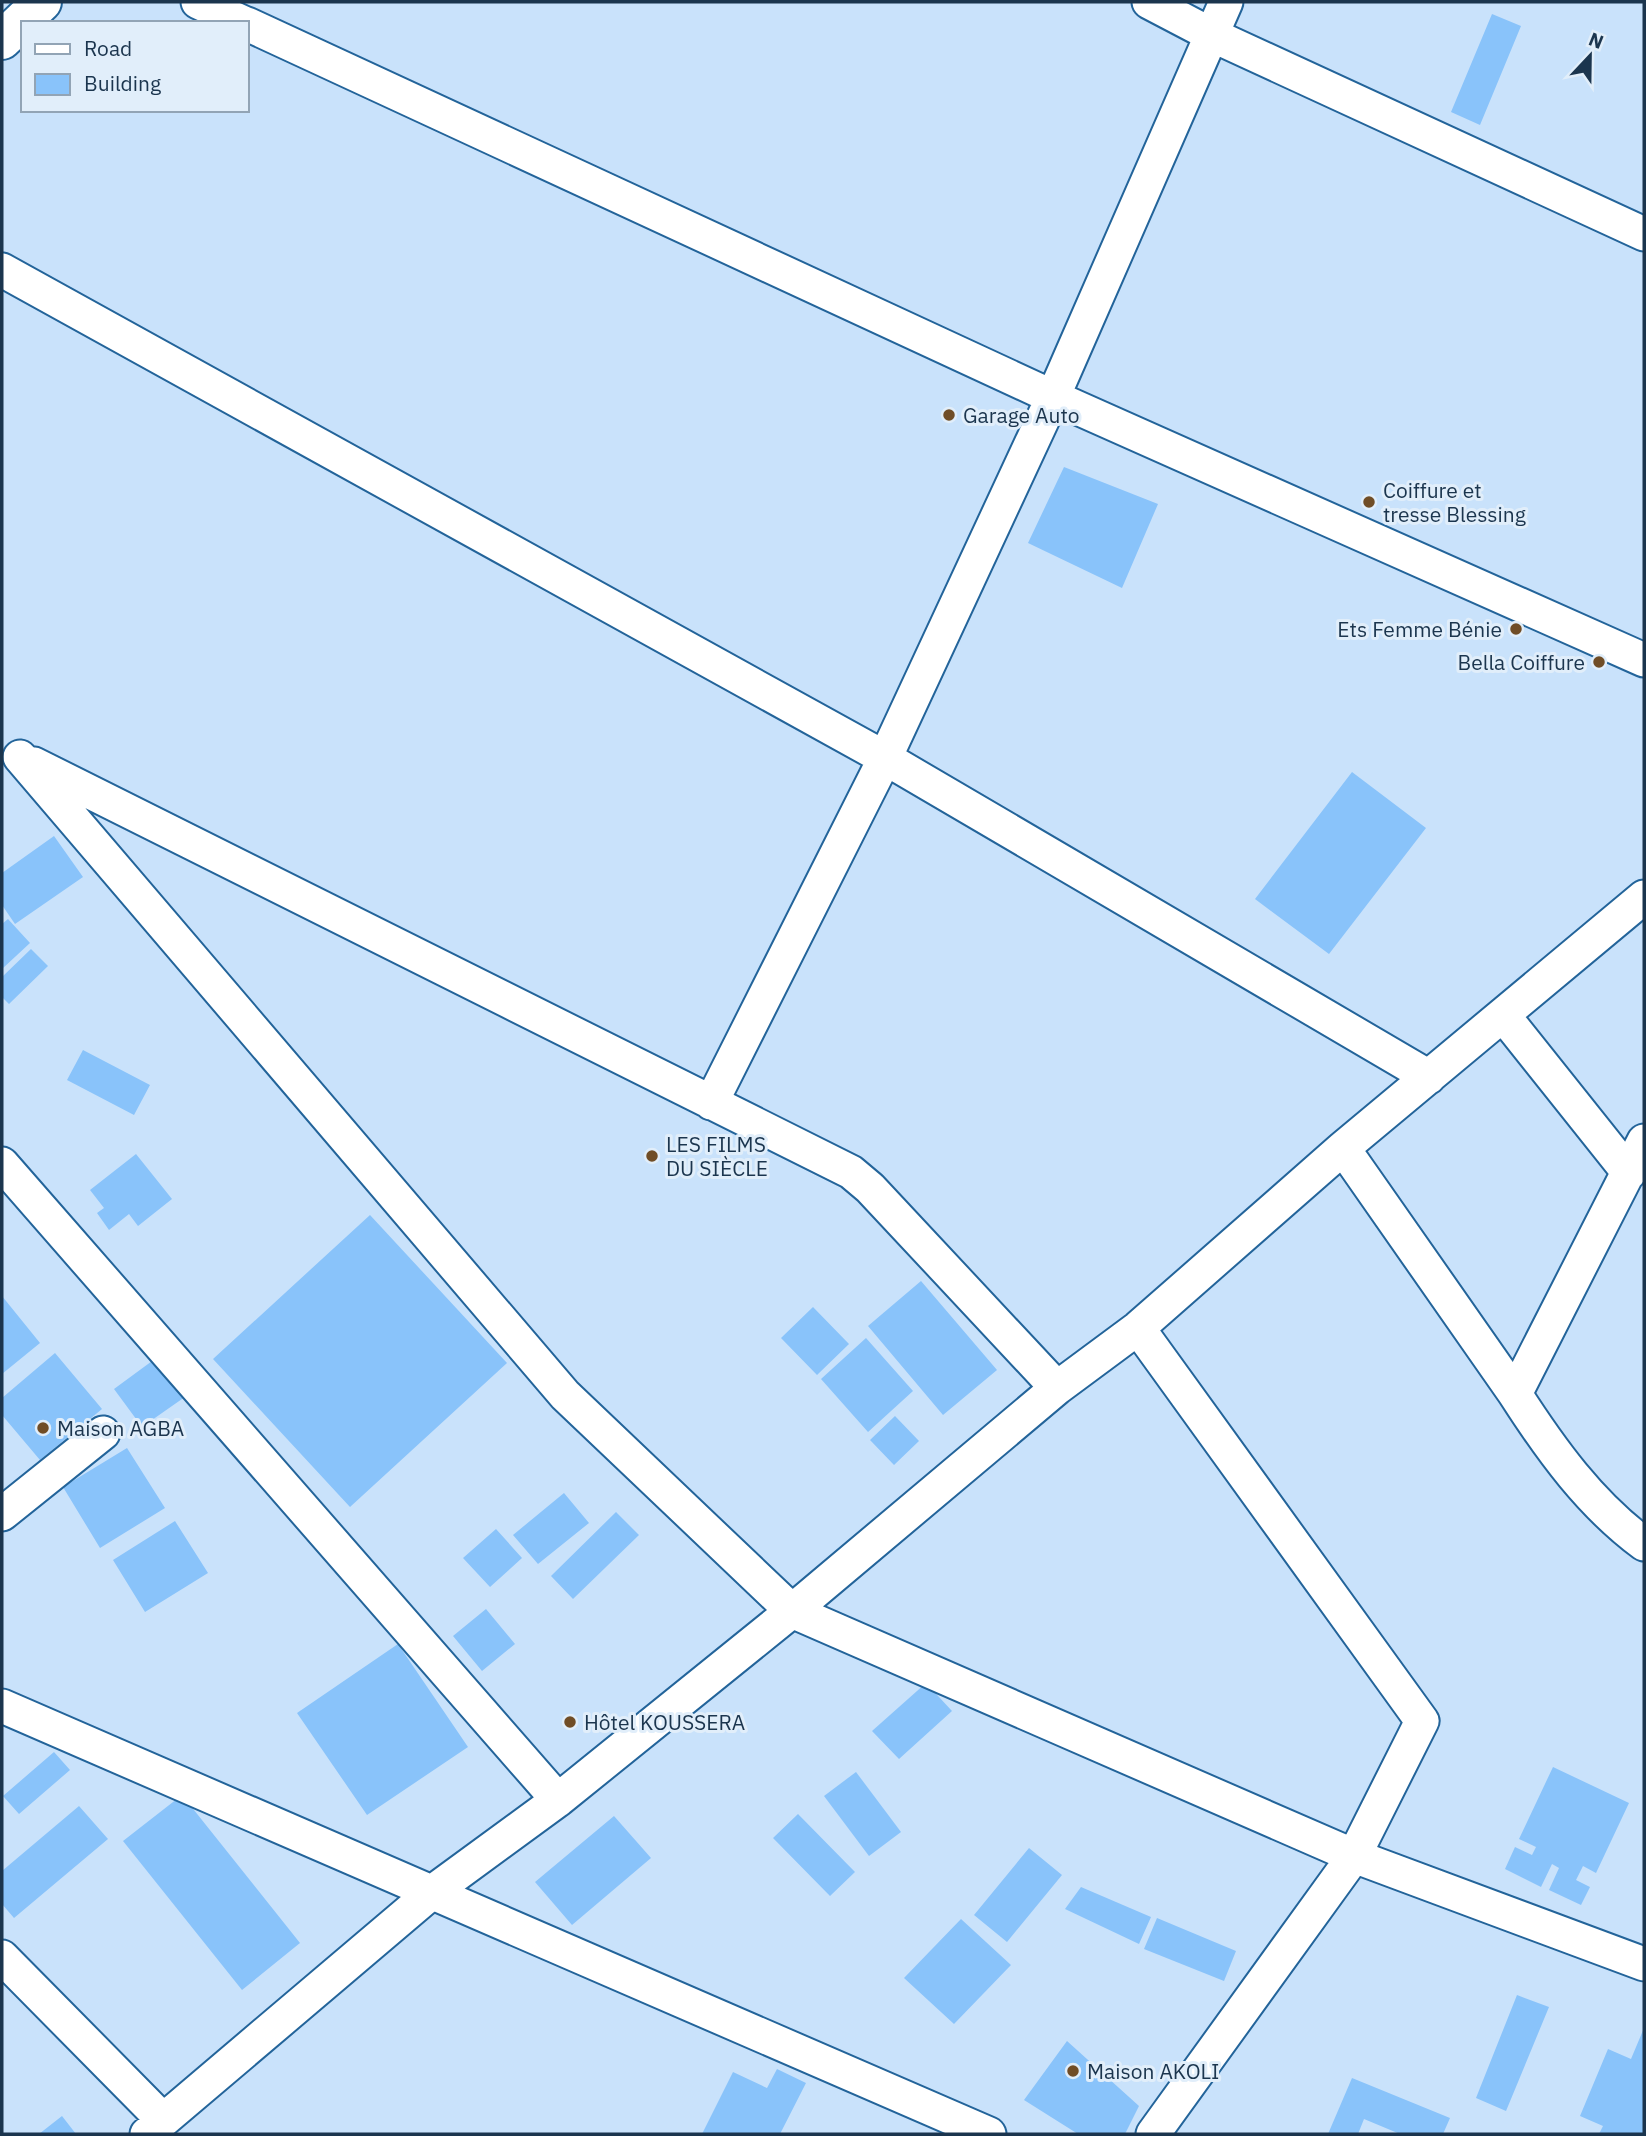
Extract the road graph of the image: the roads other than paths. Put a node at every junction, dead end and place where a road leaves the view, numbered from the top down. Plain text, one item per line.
1 (42, 2) edge
2 (198, 2) edge
3 (1149, 2) edge
4 (1226, 2) edge
5 (22, 21) edge
6 (241, 21) edge
7 (21, 22) edge
8 (248, 24) edge
9 (1212, 35) junction
10 (2, 40) edge
11 (1644, 234) edge
12 (2, 270) edge
13 (1053, 397) junction
14 (1644, 660) edge
15 (11, 751) edge
16 (885, 758) junction
17 (1644, 897) edge
18 (1503, 1015) junction
19 (1429, 1077) junction
20 (711, 1103) junction
21 (1644, 1141) edge
22 (1343, 1148) junction
23 (2, 1164) edge
24 (1629, 1173) junction
25 (1138, 1328) junction
26 (1057, 1388) junction
27 (1516, 1394) junction
28 (103, 1433) dead end
29 (2, 1514) edge
30 (1644, 1544) edge
31 (792, 1611) junction
32 (2, 1706) edge
33 (558, 1800) junction
34 (1354, 1856) junction
35 (431, 1893) junction
36 (2, 1957) edge
37 (1644, 1964) edge
38 (155, 2127) edge
39 (989, 2134) edge
40 (1153, 2134) edge

1 - 5 main road
2 - 6 street
3 - 9 street
4 - 9 street
7 - 10 main road
8 - 13 street
9 - 11 street
9 - 13 street
12 - 16 street
13 - 14 street
13 - 16 street
15 - 20 street
15 - 31 street
16 - 19 street
16 - 20 street
17 - 18 street
18 - 19 street
18 - 24 street
19 - 22 street
20 - 26 street
21 - 24 street
22 - 25 street
22 - 27 street
23 - 33 street
24 - 27 street
25 - 26 street
25 - 34 street
26 - 31 street
27 - 30 street
28 - 29 street
31 - 33 street
31 - 34 street
32 - 35 street
33 - 35 street
34 - 37 street
34 - 40 street
35 - 38 street
35 - 39 street
36 - 38 street

